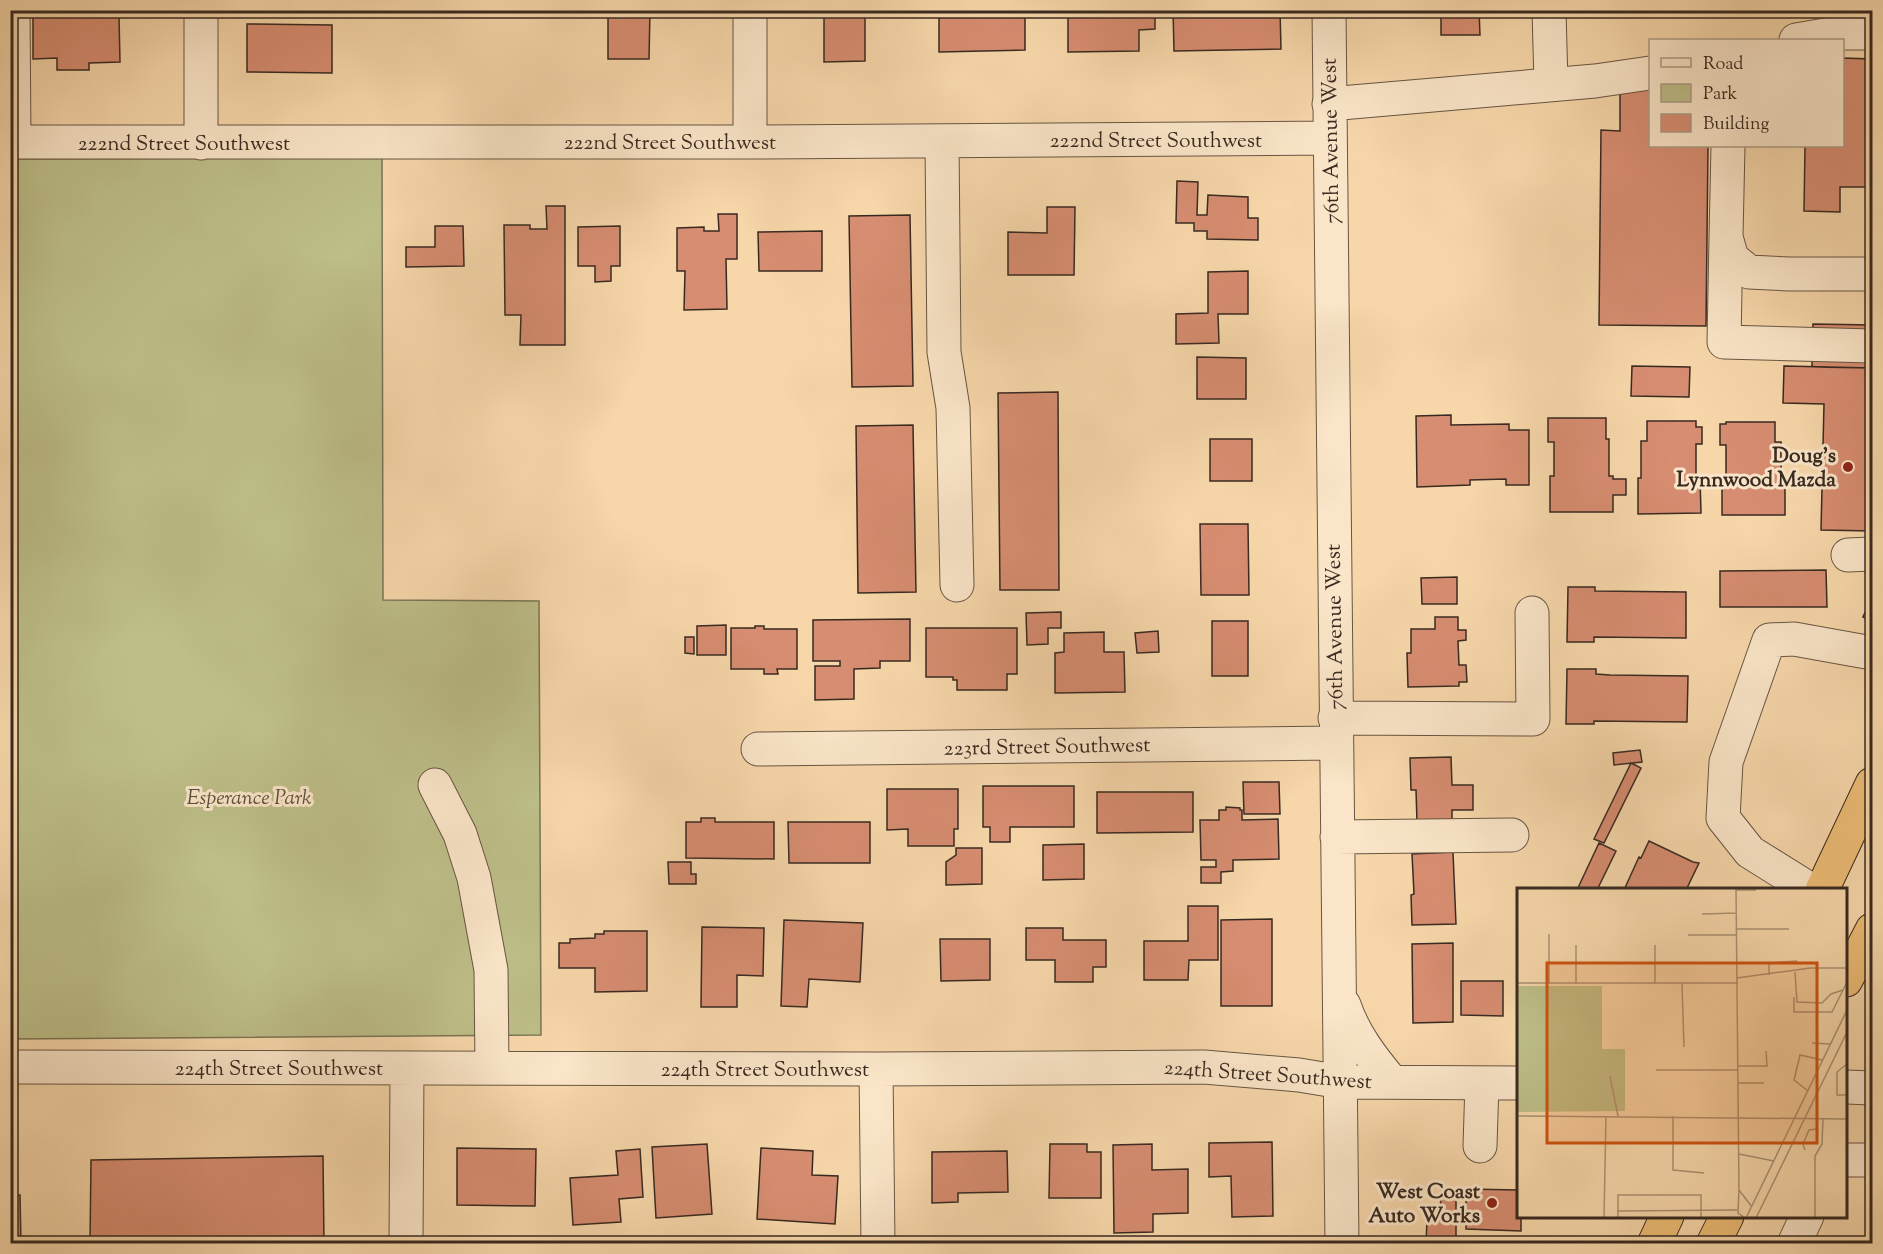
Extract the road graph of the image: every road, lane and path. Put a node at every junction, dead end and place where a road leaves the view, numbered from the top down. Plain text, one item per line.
1 (13, 10) edge
2 (201, 10) edge
3 (750, 10) edge
4 (1329, 10) edge
5 (1550, 10) edge
6 (1872, 33) edge
7 (1802, 39) edge
8 (1649, 74) edge
9 (1551, 84) junction
10 (1329, 104) junction
11 (1330, 138) junction
12 (942, 141) junction
13 (12, 142) edge
14 (750, 142) junction
15 (201, 143) junction
16 (1728, 147) edge
17 (1726, 237) junction
18 (1872, 274) edge
19 (1872, 346) edge
20 (957, 585) dead end
21 (1532, 613) dead end
22 (1872, 653) edge
23 (1335, 730) junction
24 (758, 749) dead end
25 (1872, 784) edge
26 (435, 785) dead end
27 (1512, 835) dead end
28 (1337, 837) junction
29 (1808, 888) edge
30 (1823, 888) edge
31 (1872, 930) edge
32 (1847, 976) edge
33 (1339, 992) junction
34 (10, 1067) edge
35 (492, 1067) junction
36 (407, 1068) junction
37 (876, 1069) junction
38 (1341, 1082) junction
39 (1392, 1082) junction
40 (1482, 1083) junction
41 (1517, 1083) edge
42 (1847, 1087) edge
43 (1872, 1088) edge
44 (1480, 1146) dead end
45 (1847, 1160) edge
46 (1872, 1160) edge
47 (1666, 1218) edge
48 (1726, 1218) edge
49 (1806, 1218) edge
50 (406, 1244) edge
51 (878, 1244) edge
52 (1342, 1244) edge
53 (1654, 1244) edge
54 (1713, 1244) edge
55 (1794, 1244) edge

1 - 13 street
2 - 15 street
3 - 14 street
4 - 10 street, 76th Avenue West
5 - 9 street
6 - 7 street
8 - 9 street
9 - 10 street
10 - 11 street, 76th Avenue West
11 - 12 street, 222nd Street Southwest
11 - 23 street, 76th Avenue West
12 - 14 street, 222nd Street Southwest
12 - 20 street
13 - 15 street, 222nd Street Southwest
14 - 15 street, 222nd Street Southwest
16 - 17 street
17 - 18 street
17 - 19 street
21 - 23 street, 223rd Street Southwest
22 - 29 street
23 - 24 street, 223rd Street Southwest
23 - 28 street, 76th Avenue West
25 - 30 highway
26 - 35 street
27 - 28 street
28 - 33 street, 76th Avenue West
31 - 32 highway
33 - 38 street, 76th Avenue West
33 - 39 street
34 - 36 street, 224th Street Southwest
35 - 36 street, 224th Street Southwest
35 - 37 street, 224th Street Southwest
36 - 50 street
37 - 38 street, 224th Street Southwest
37 - 51 street
38 - 39 street, 224th Street Southwest
38 - 52 street, 76th Avenue West
39 - 40 street, 224th Street Southwest
40 - 41 street, 224th Street Southwest
40 - 44 street
42 - 43 street
45 - 46 street
47 - 53 highway
48 - 54 highway
49 - 55 street

